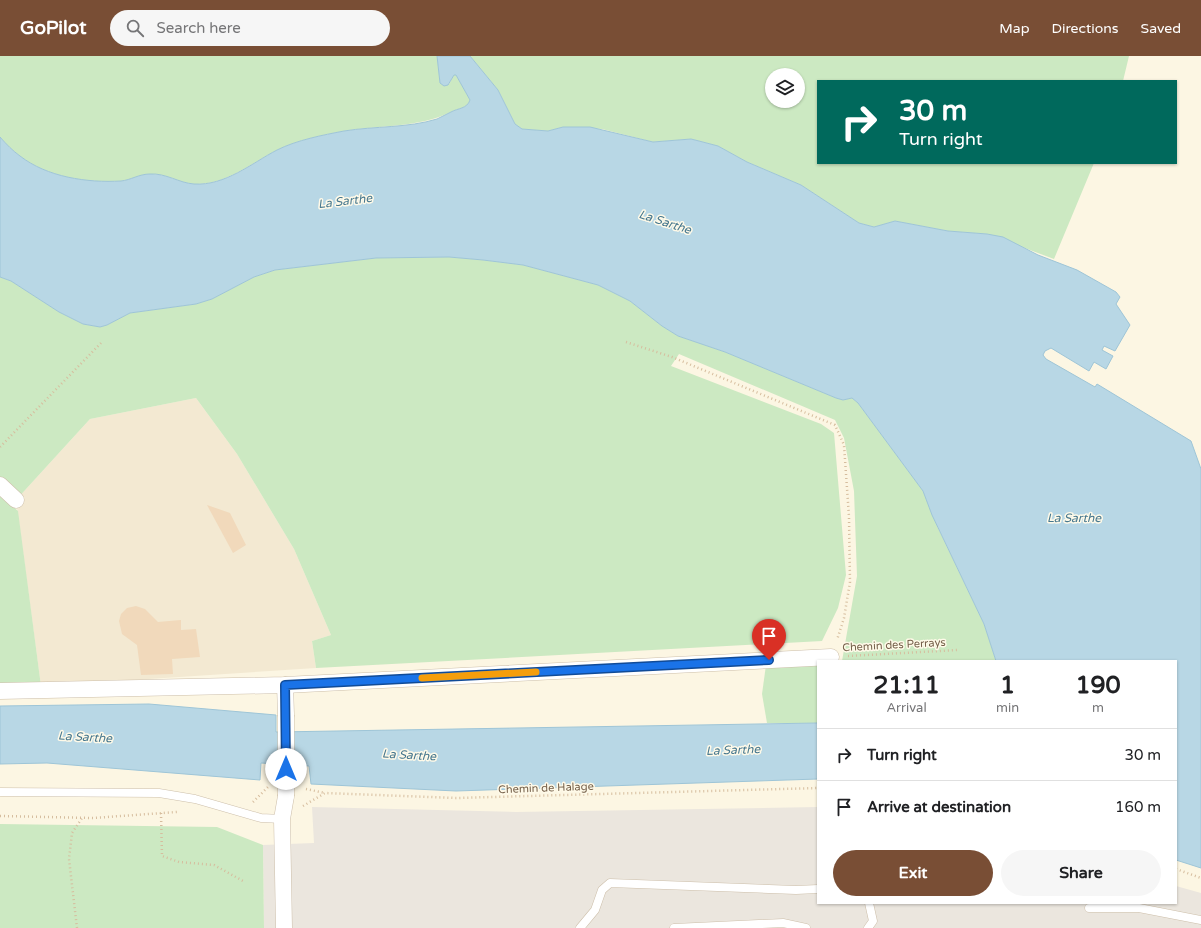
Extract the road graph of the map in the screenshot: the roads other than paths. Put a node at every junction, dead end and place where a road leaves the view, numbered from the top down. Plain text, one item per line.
1 (0, 485) edge
2 (16, 500) dead end
3 (831, 657) road end
4 (285, 685) junction
5 (0, 691) edge
6 (0, 792) edge
7 (282, 819) junction
8 (817, 889) edge
9 (869, 904) edge
10 (1089, 908) dead end
11 (1201, 920) edge
12 (284, 928) edge
13 (580, 928) edge
14 (674, 928) edge
15 (806, 928) edge
16 (868, 928) edge

1 - 2 street
3 - 4 street
4 - 5 street
4 - 7 street, bridge
6 - 7 lane
7 - 12 street
8 - 13 lane
9 - 16 lane
10 - 11 lane
14 - 15 lane

